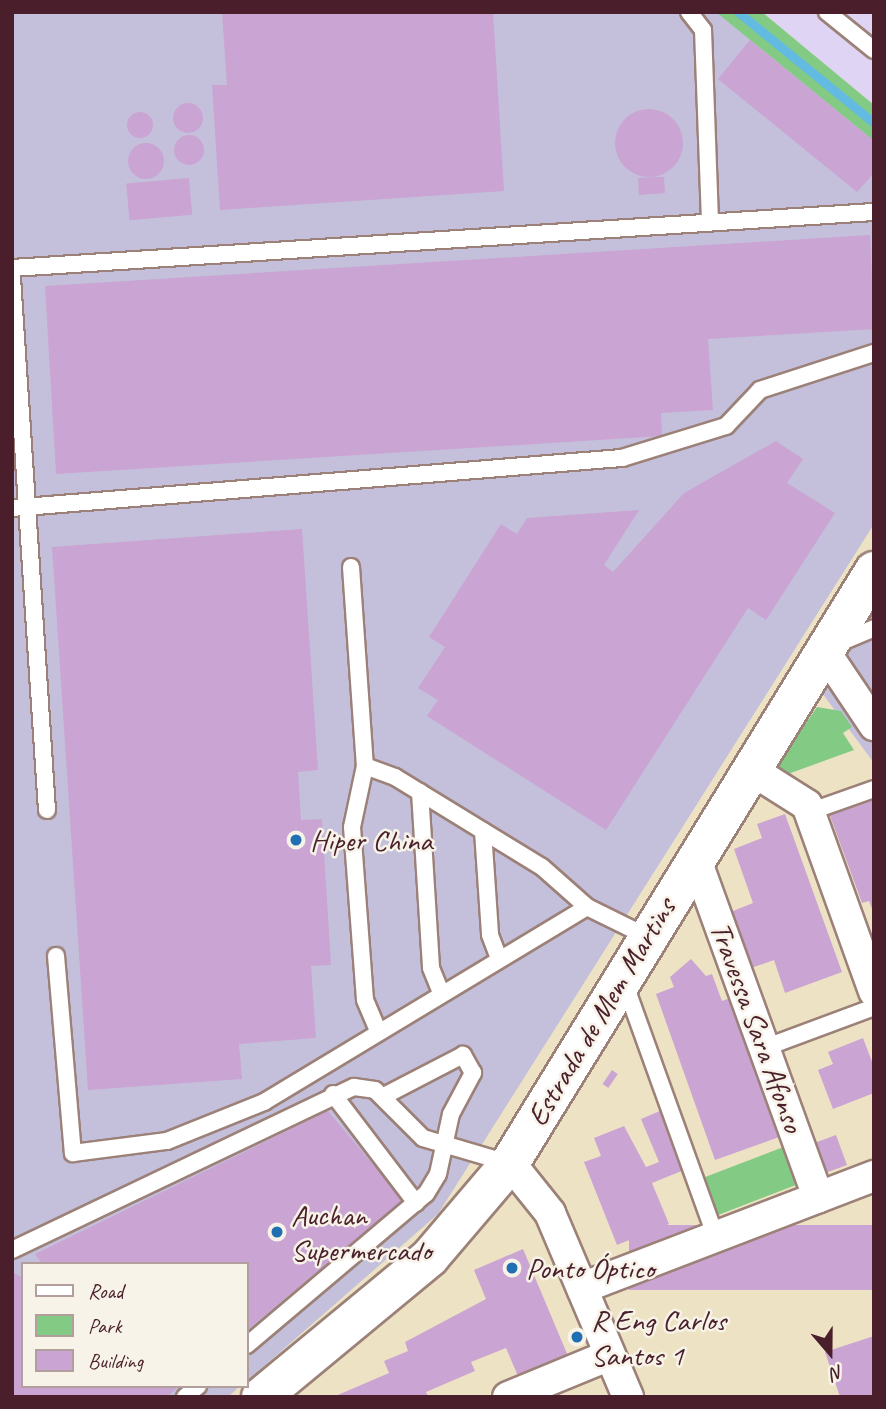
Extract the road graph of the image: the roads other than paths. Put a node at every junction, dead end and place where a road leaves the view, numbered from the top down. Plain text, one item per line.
1 (689, 12) edge
2 (827, 12) edge
3 (874, 50) edge
4 (874, 212) edge
5 (710, 222) junction
6 (12, 268) edge
7 (12, 278) edge
8 (874, 354) edge
9 (20, 508) edge
10 (351, 567) dead end
11 (874, 571) edge
12 (874, 628) edge
13 (823, 649) junction
14 (874, 725) edge
15 (365, 766) junction
16 (750, 769) junction
17 (874, 789) edge
18 (420, 792) junction
19 (47, 810) dead end
20 (809, 812) junction
21 (483, 831) junction
22 (695, 857) junction
23 (587, 907) junction
24 (646, 936) junction
25 (56, 957) dead end
26 (499, 959) junction
27 (622, 975) junction
28 (874, 991) edge
29 (441, 993) junction
30 (874, 1007) edge
31 (378, 1030) junction
32 (764, 1048) junction
33 (333, 1094) junction
34 (382, 1097) junction
35 (444, 1144) junction
36 (510, 1163) junction
37 (874, 1176) edge
38 (818, 1197) junction
39 (416, 1203) junction
40 (716, 1237) junction
41 (12, 1250) edge
42 (582, 1288) junction
43 (248, 1344) edge
44 (610, 1355) junction
45 (261, 1397) edge
46 (508, 1397) edge
47 (628, 1397) edge

1 - 5 lane
2 - 3 lane
4 - 5 lane
5 - 6 lane
7 - 9 lane
8 - 9 lane
9 - 19 lane
10 - 15 lane
11 - 13 street, Estrada de Mem Martins
12 - 13 lane
13 - 14 street
13 - 16 street, Estrada de Mem Martins
15 - 18 lane
15 - 31 lane
16 - 20 street
16 - 22 street, Estrada de Mem Martins
17 - 20 lane
18 - 21 lane
18 - 29 lane
20 - 28 street
21 - 23 lane
21 - 26 lane
22 - 24 street, Estrada de Mem Martins
22 - 32 street, Travessa Sara Afonso
23 - 24 lane
23 - 26 lane
24 - 27 street, Estrada de Mem Martins
25 - 31 lane
26 - 29 lane
27 - 36 street, Estrada de Mem Martins
27 - 40 lane
29 - 31 lane
30 - 32 lane
32 - 38 street, Travessa Sara Afonso
33 - 34 lane
33 - 39 lane
33 - 41 lane
34 - 35 lane
34 - 35 lane
35 - 36 lane
35 - 39 lane
36 - 42 street
36 - 45 street, Estrada de Mem Martins
37 - 38 street
38 - 40 street
39 - 43 lane
40 - 42 street
42 - 44 street
44 - 46 street
44 - 47 street

